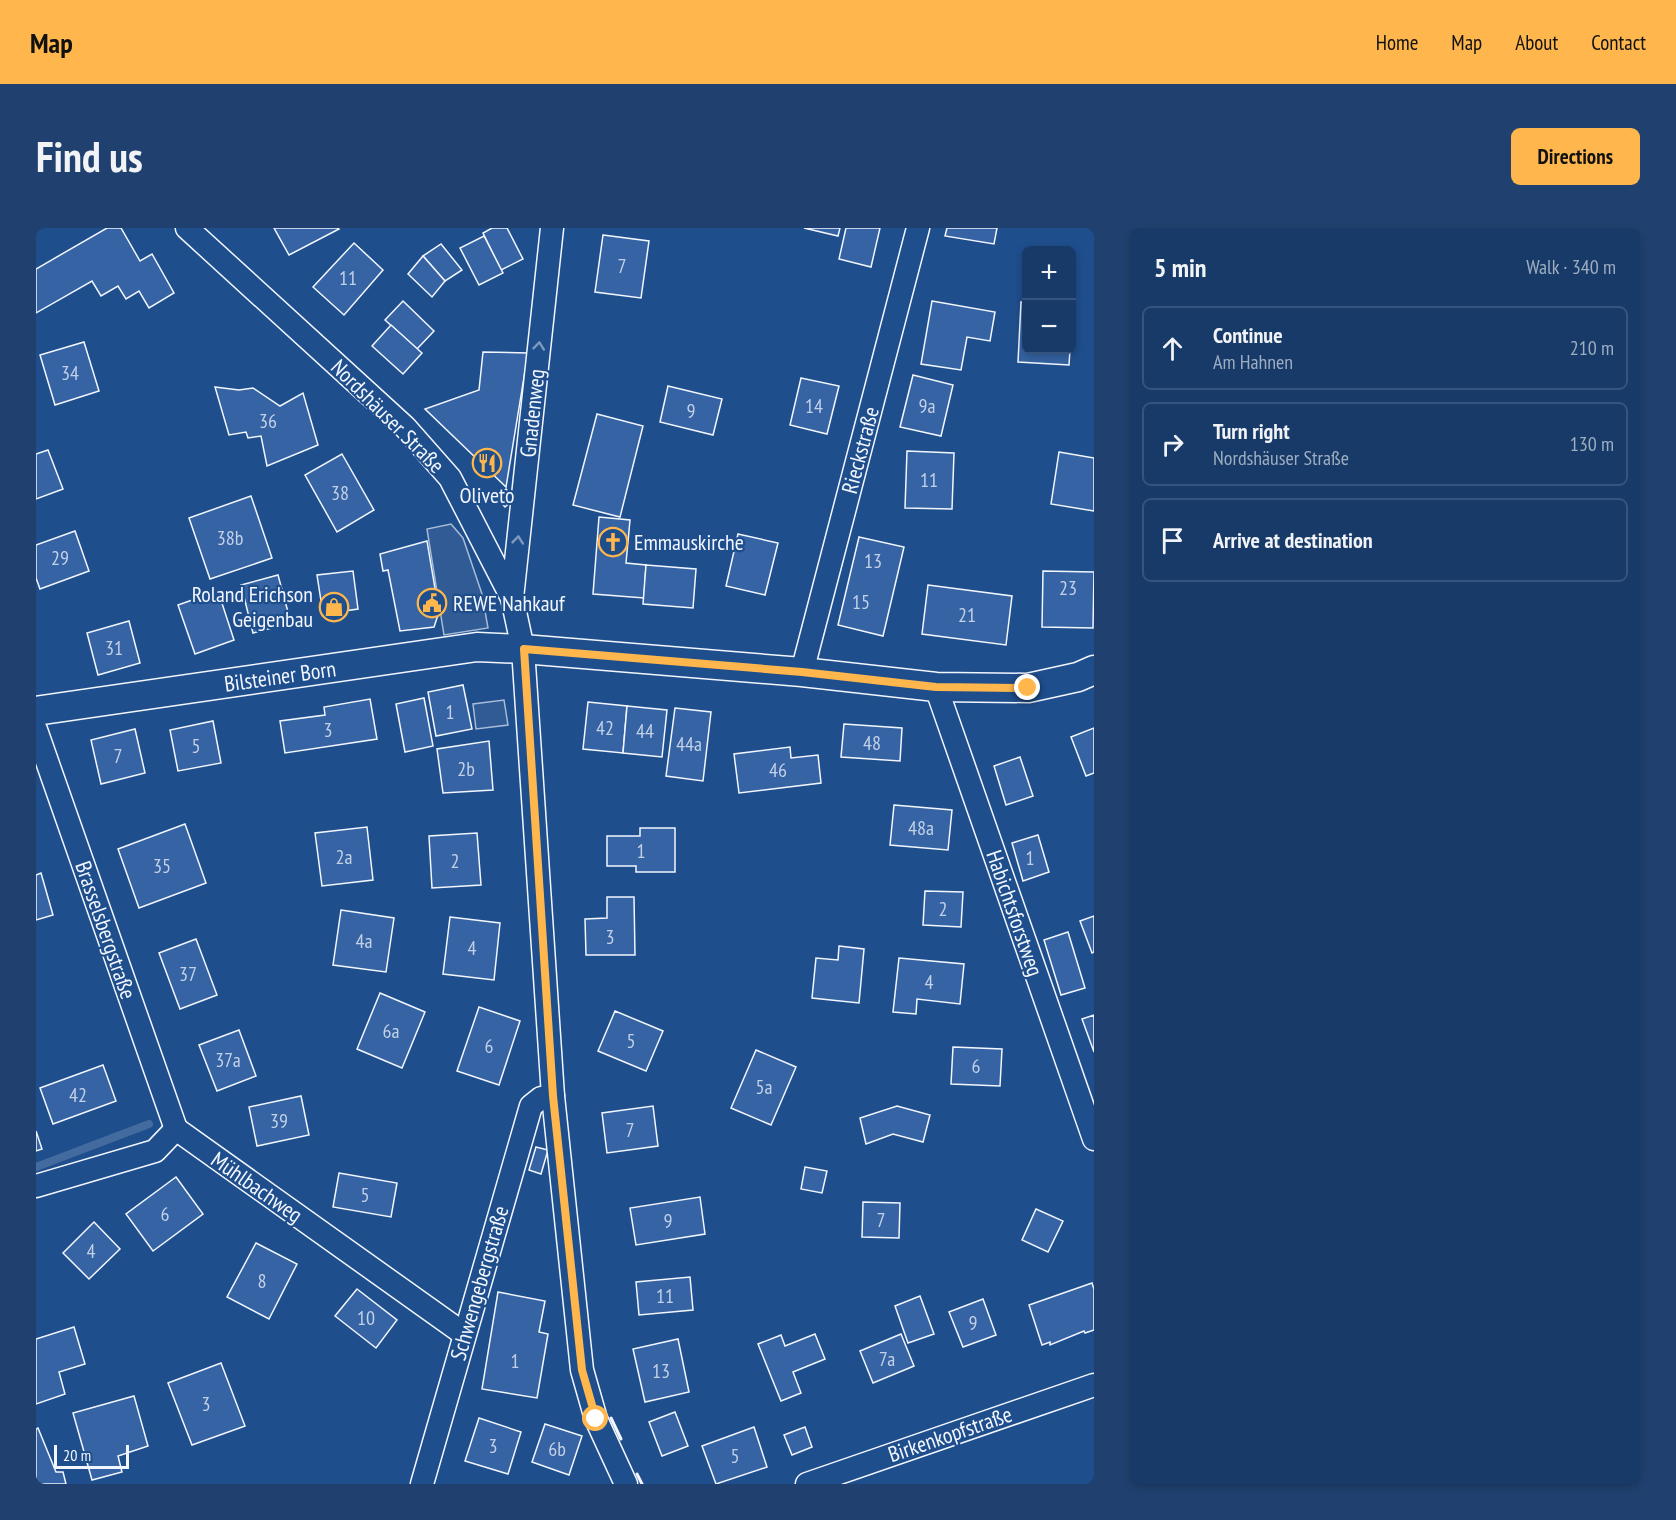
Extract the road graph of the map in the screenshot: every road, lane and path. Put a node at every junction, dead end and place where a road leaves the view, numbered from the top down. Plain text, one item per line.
1 (187, 228) edge
2 (552, 228) edge
3 (918, 228) edge
4 (512, 598) junction
5 (524, 649) junction
6 (1094, 670) edge
7 (802, 672) junction
8 (936, 687) junction
9 (36, 711) edge
10 (36, 730) edge
11 (553, 1096) junction
12 (176, 1129) junction
13 (1094, 1139) edge
14 (36, 1186) edge
15 (464, 1334) junction
16 (1094, 1385) edge
17 (422, 1484) edge
18 (626, 1484) edge
19 (807, 1484) edge

1 - 4 street, Nordshäuser Straße
4 -> 2 street, Gnadenweg
3 - 7 street, Rieckstraße
4 - 5 street, Nordshäuser Straße
5 - 7 street
5 - 9 street, Bilsteiner Born
5 - 11 street, Nordshäuser Straße
6 - 8 street
7 - 8 street
8 - 13 street, Habichtsforstweg
10 - 12 street, Brasselsbergstraße
11 - 15 street, Schwengebergstraße
11 - 18 street, Nordshäuser Straße
12 - 14 street
12 - 15 street, Mühlbachweg
15 - 17 street, Schwengebergstraße
16 - 19 street, Birkenkopfstraße

